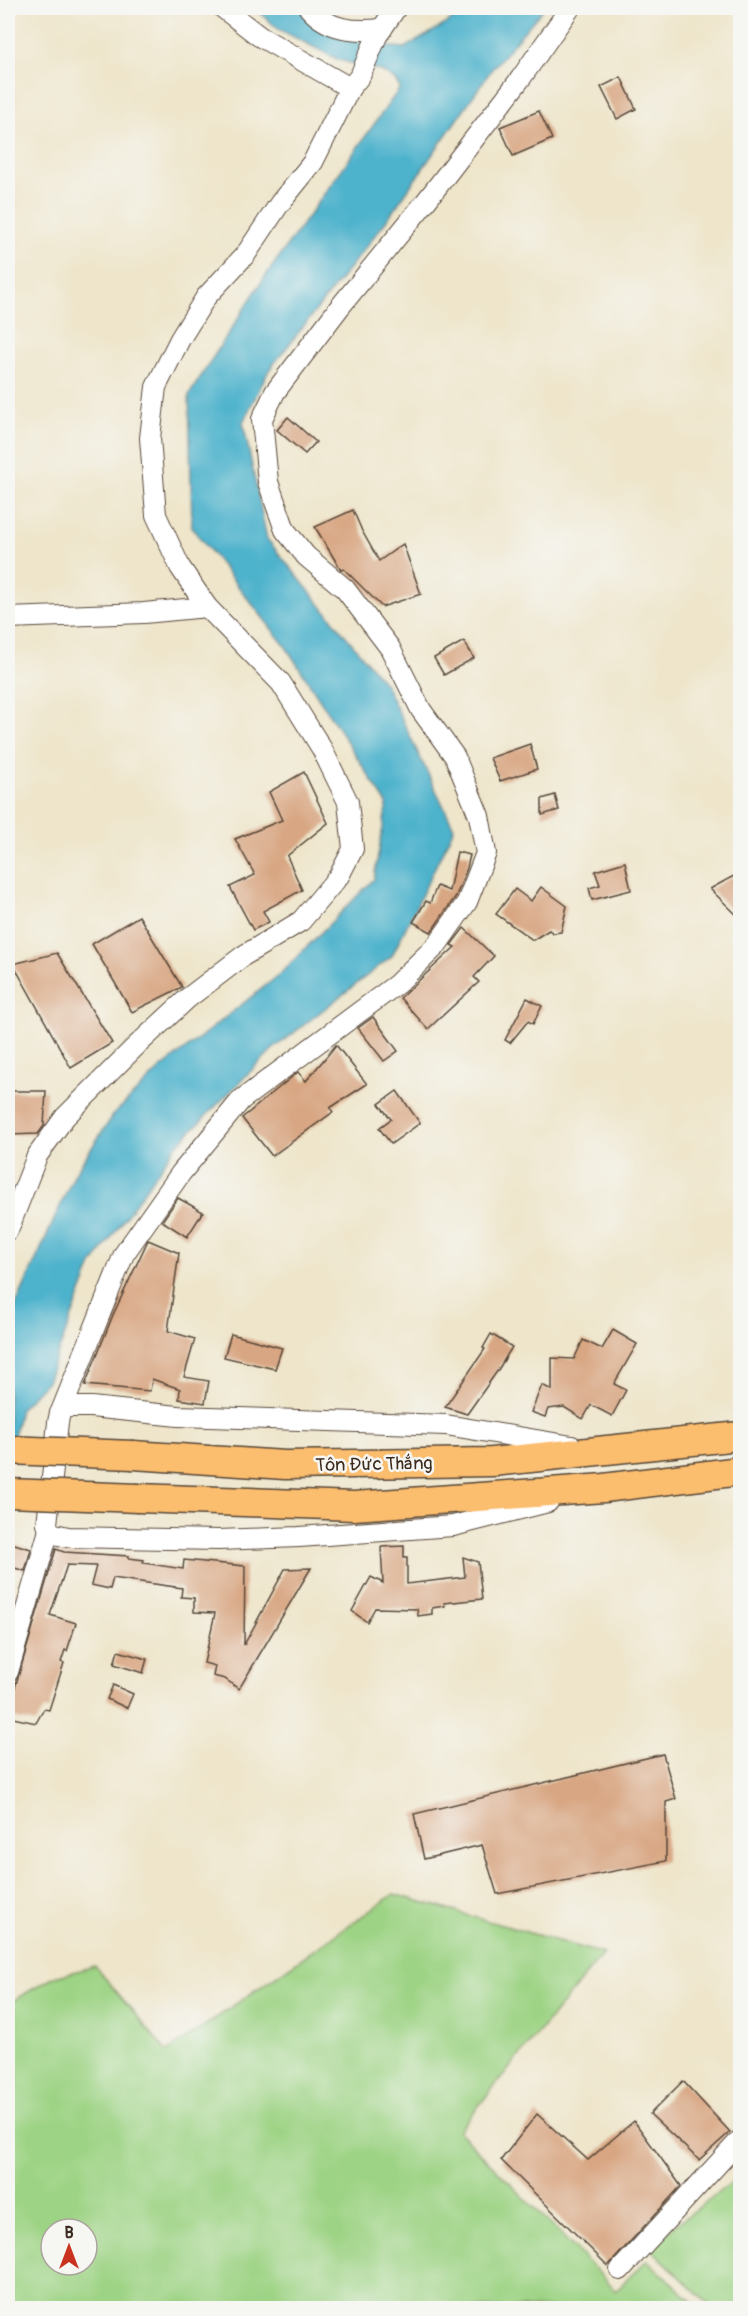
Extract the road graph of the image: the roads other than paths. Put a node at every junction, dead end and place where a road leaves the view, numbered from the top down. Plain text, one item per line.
1 (223, 8) edge
2 (309, 8) edge
3 (396, 8) edge
4 (570, 8) edge
5 (379, 32) junction
6 (355, 82) junction
7 (207, 607) junction
8 (8, 618) edge
9 (8, 1230) edge
10 (62, 1409) junction
11 (741, 1436) edge
12 (8, 1450) edge
13 (602, 1451) junction
14 (741, 1471) edge
15 (604, 1488) junction
16 (8, 1493) edge
17 (48, 1530) junction
18 (8, 1672) edge
19 (741, 2140) edge
20 (620, 2270) dead end

1 - 6 street
2 - 5 street
3 - 5 street
4 - 10 street
5 - 6 street
6 - 7 street
7 - 8 street
7 - 9 street
10 - 13 street
10 - 17 street
11 - 13 highway, Tôn Đức Thắng
12 - 13 highway, Tôn Đức Thắng, bridge
14 - 15 highway, Tôn Đức Thắng
15 - 16 highway, Tôn Đức Thắng, bridge
15 - 17 street
17 - 18 street
19 - 20 street

